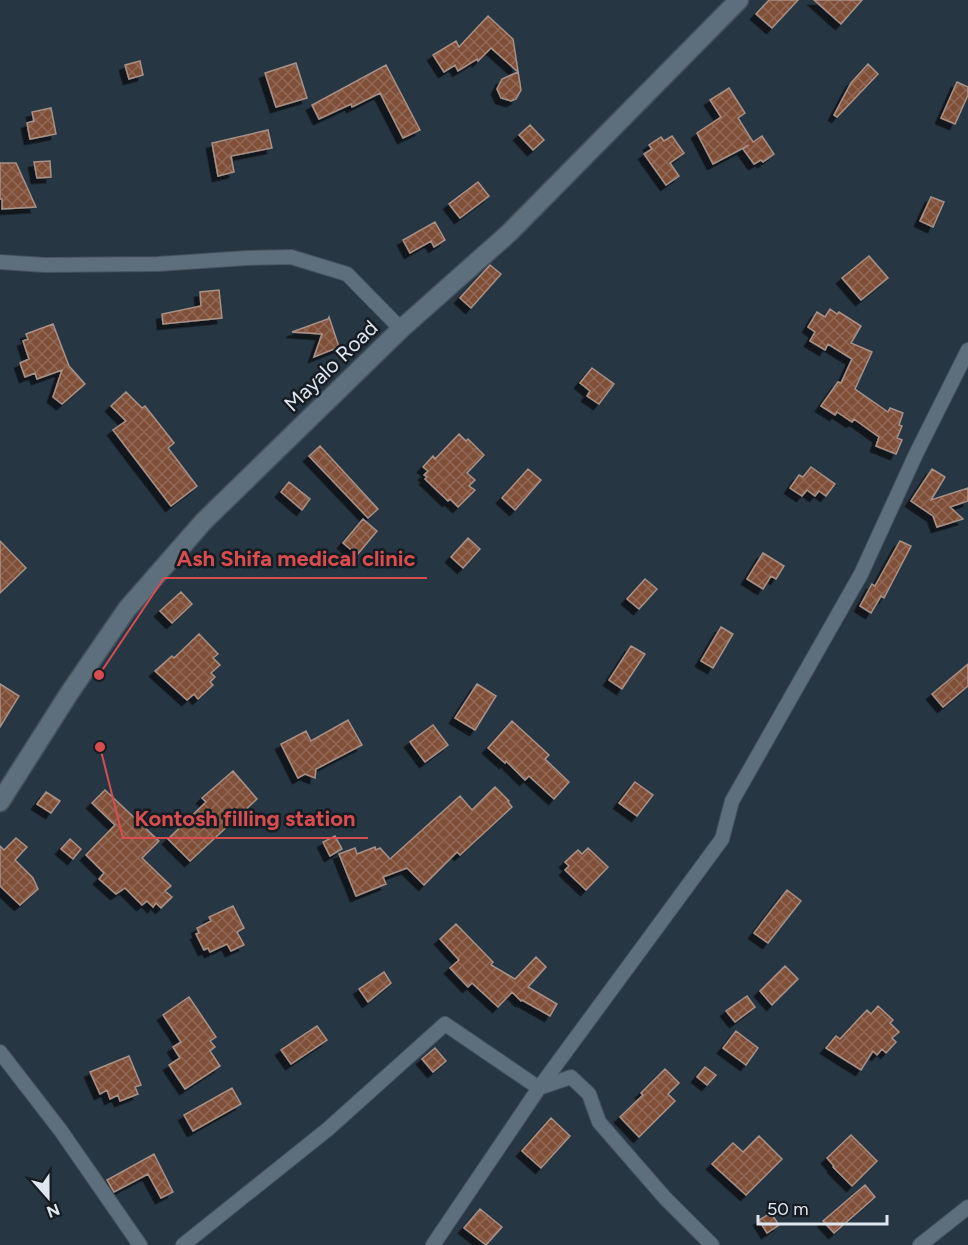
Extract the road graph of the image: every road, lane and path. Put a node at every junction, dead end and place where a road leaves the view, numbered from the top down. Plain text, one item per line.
1 (739, 0) edge
2 (0, 262) edge
3 (401, 329) junction
4 (968, 350) edge
5 (0, 802) edge
6 (0, 1052) edge
7 (538, 1088) junction
8 (968, 1207) edge
9 (140, 1245) edge
10 (183, 1245) edge
11 (433, 1245) edge
12 (712, 1245) edge
13 (920, 1245) edge

1 - 3 street, Mayalo Road
2 - 3 street
3 - 5 street, Mayalo Road
4 - 7 street
6 - 9 street
7 - 10 street
7 - 11 street
7 - 12 street
8 - 13 street

